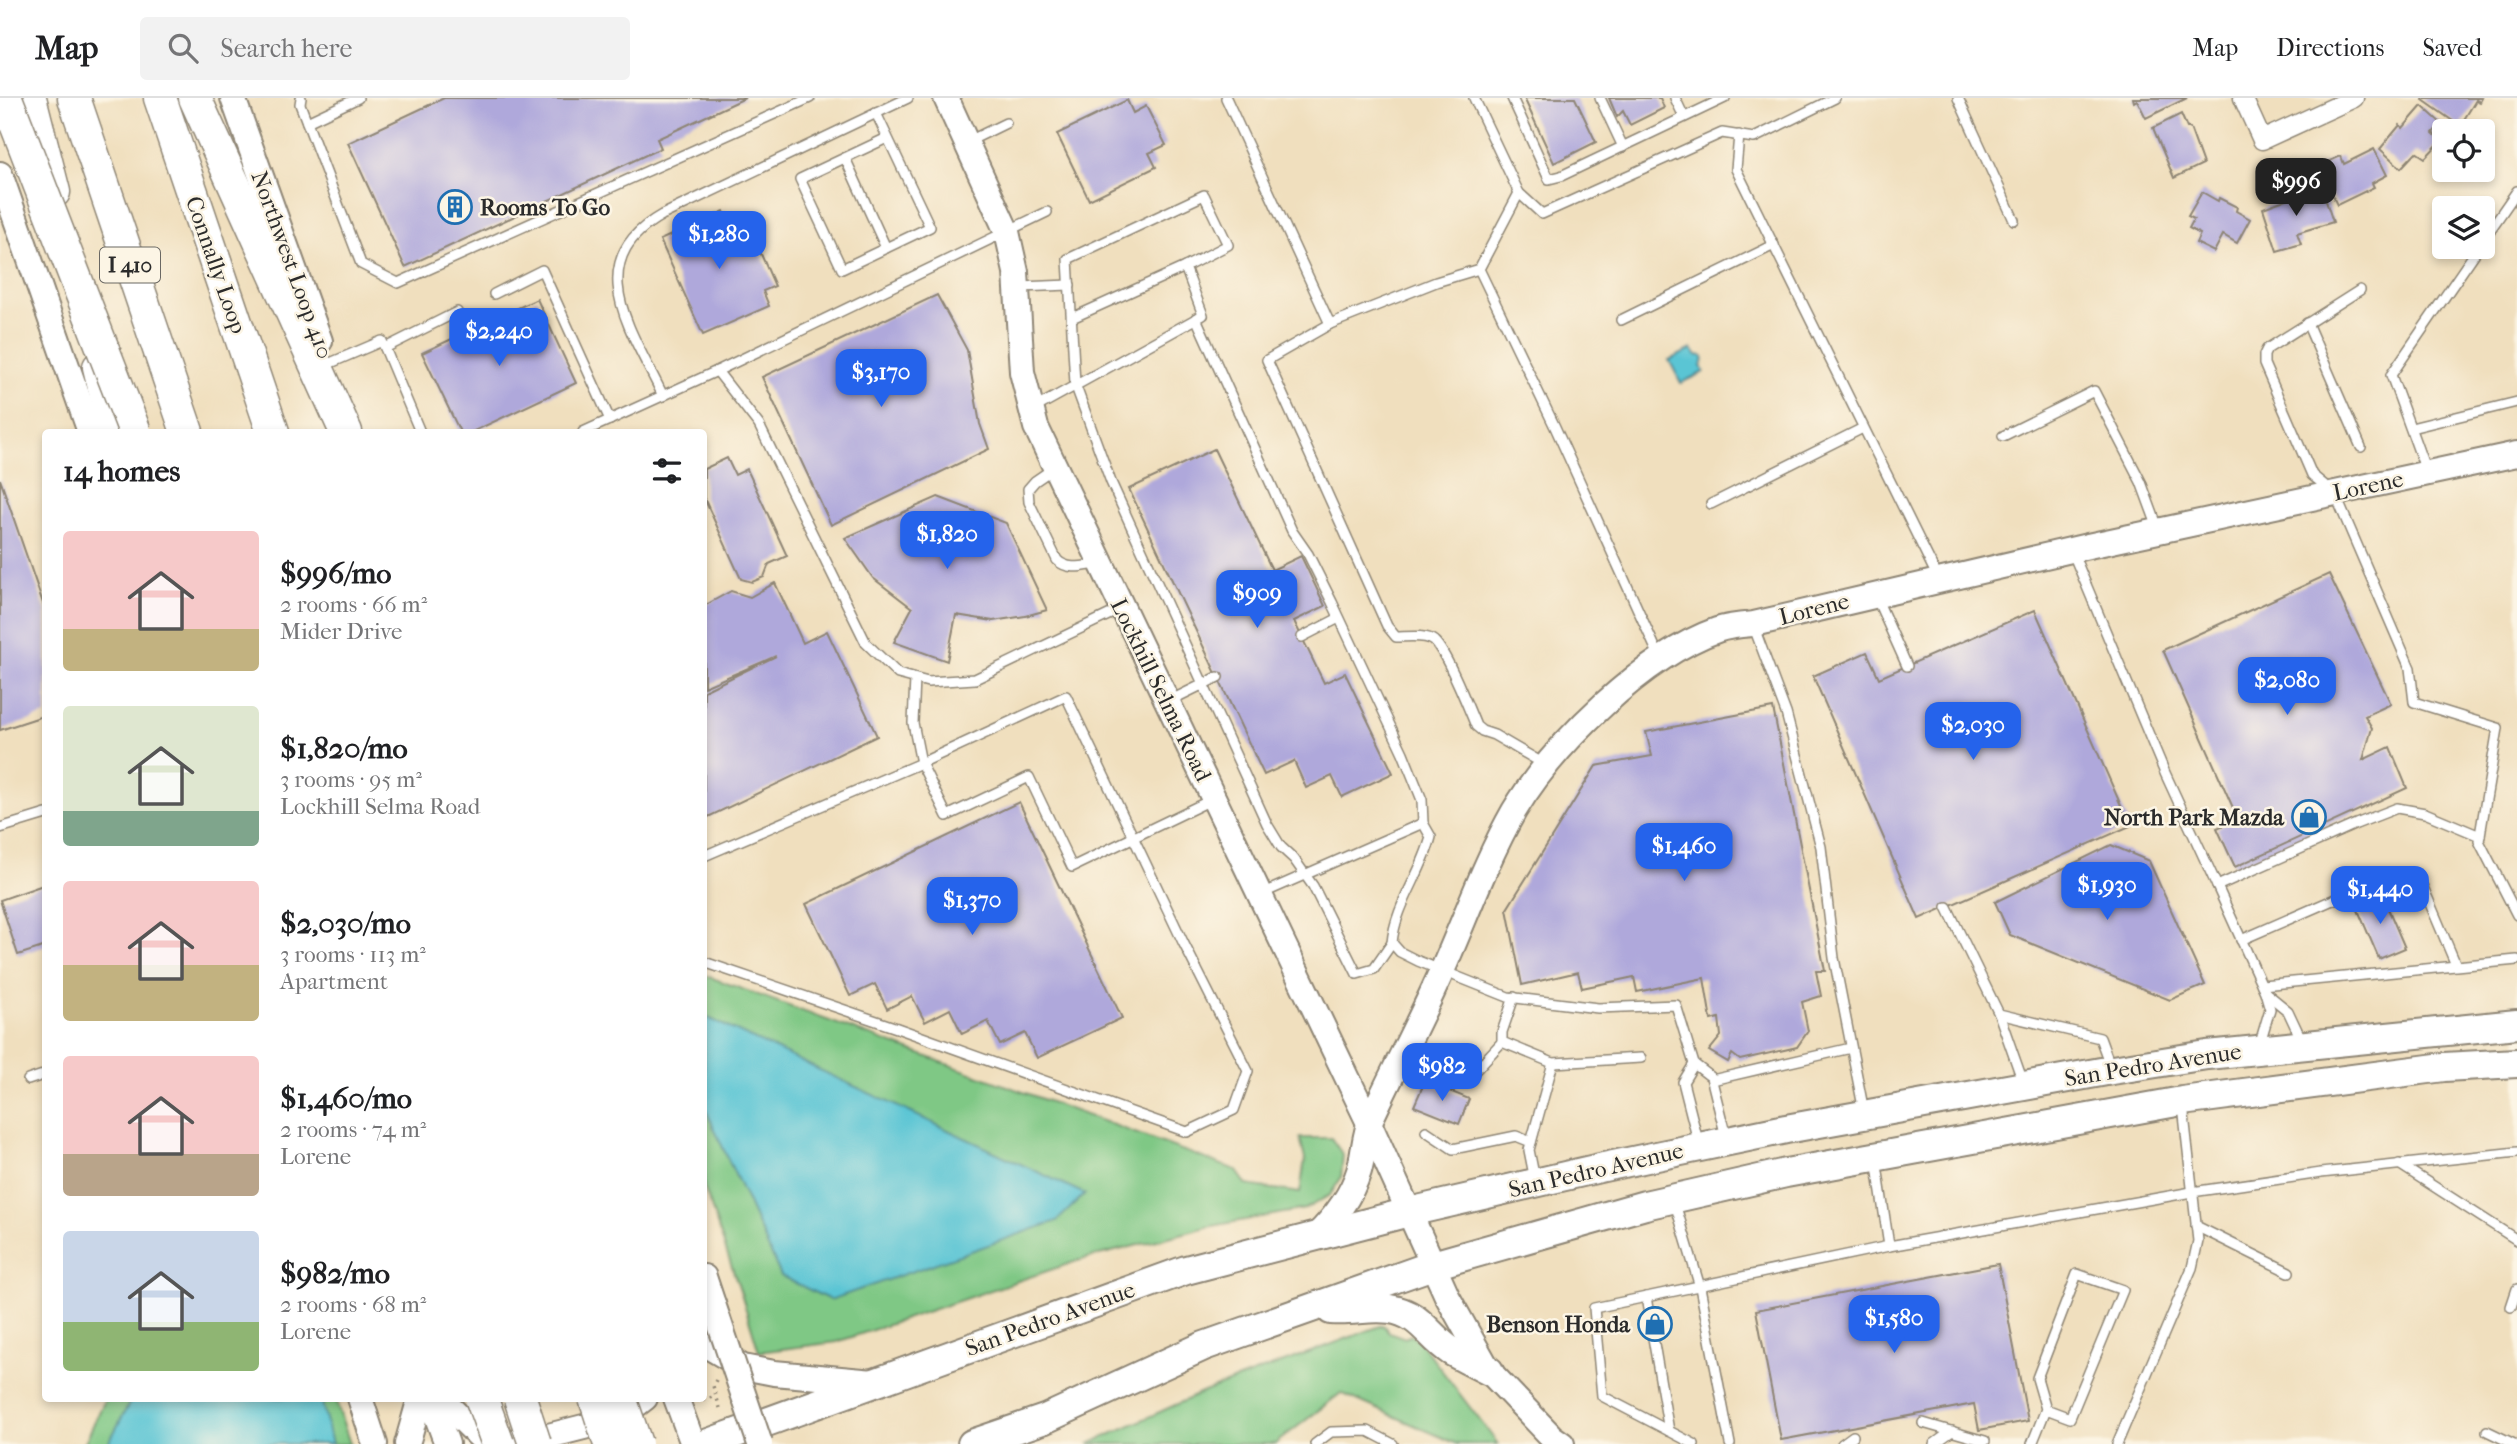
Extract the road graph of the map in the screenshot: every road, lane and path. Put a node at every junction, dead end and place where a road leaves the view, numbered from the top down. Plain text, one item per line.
1 (6, 98) edge
2 (30, 98) edge
3 (74, 98) edge
4 (160, 98) edge
5 (195, 98) edge
6 (233, 98) edge
7 (301, 98) edge
8 (358, 98) edge
9 (810, 98) edge
10 (908, 98) edge
11 (947, 98) edge
12 (1226, 98) edge
13 (1474, 98) edge
14 (1512, 98) edge
15 (1600, 98) edge
16 (1675, 98) edge
17 (1725, 98) edge
18 (1835, 98) edge
19 (1958, 98) edge
20 (2243, 98) edge
21 (2354, 98) edge
22 (876, 114) junction
23 (1684, 117) junction
24 (307, 122) junction
25 (1006, 123) dead end
26 (1739, 135) junction
27 (887, 138) junction
28 (967, 142) junction
29 (1623, 146) junction
30 (845, 158) junction
31 (2, 185) edge
32 (2517, 191) edge
33 (1520, 193) junction
34 (1047, 212) dead end
35 (2014, 220) dead end
36 (2495, 223) edge
37 (1007, 232) junction
38 (1774, 245) junction
39 (886, 248) junction
40 (2471, 259) edge
41 (1185, 267) junction
42 (1479, 269) junction
43 (1070, 285) junction
44 (1017, 288) junction
45 (2360, 290) dead end
46 (494, 294) dead end
47 (457, 312) dead end
48 (1072, 318) junction
49 (1196, 318) junction
50 (1621, 320) dead end
51 (2307, 323) junction
52 (1330, 324) junction
53 (385, 348) junction
54 (328, 364) junction
55 (717, 371) junction
56 (1075, 384) junction
57 (663, 396) junction
58 (2517, 402) edge
59 (1031, 410) junction
60 (610, 420) junction
61 (1863, 428) junction
62 (2411, 428) junction
63 (89, 429) edge
64 (114, 429) edge
65 (134, 429) edge
66 (186, 429) edge
67 (272, 429) edge
68 (345, 429) edge
69 (352, 429) edge
70 (419, 429) edge
71 (590, 429) edge
72 (2003, 436) dead end
73 (2361, 447) dead end
74 (2517, 454) edge
75 (1055, 467) junction
76 (2427, 474) junction
77 (2335, 494) junction
78 (1711, 504) dead end
79 (2158, 531) junction
80 (2072, 549) junction
81 (1101, 564) junction
82 (1940, 580) junction
83 (1875, 594) junction
84 (1122, 608) junction
85 (1339, 618) junction
86 (1753, 624) junction
87 (1302, 637) dead end
88 (1660, 660) junction
89 (1907, 666) dead end
90 (1218, 677) dead end
91 (915, 678) junction
92 (1204, 684) junction
93 (1167, 702) junction
94 (921, 763) junction
95 (1546, 765) junction
96 (1214, 799) junction
97 (42, 815) edge
98 (1423, 823) junction
99 (0, 828) edge
100 (2480, 836) junction
101 (1133, 837) junction
102 (707, 855) edge
103 (1305, 874) junction
104 (2217, 886) junction
105 (1260, 894) junction
106 (1947, 907) dead end
107 (2517, 915) edge
108 (2241, 940) junction
109 (1392, 943) junction
110 (2517, 960) edge
111 (707, 963) edge
112 (2456, 965) junction
113 (1442, 971) junction
114 (2263, 989) junction
115 (1514, 998) junction
116 (1999, 1014) junction
117 (2517, 1024) edge
118 (1502, 1042) junction
119 (2303, 1045) junction
120 (1852, 1048) junction
121 (2258, 1049) junction
122 (1640, 1058) dead end
123 (2177, 1060) junction
124 (1553, 1063) junction
125 (1694, 1063) junction
126 (2517, 1063) edge
127 (2112, 1070) junction
128 (1472, 1074) dead end
129 (42, 1075) edge
130 (28, 1080) dead end
131 (1712, 1080) junction
132 (2025, 1085) junction
133 (2182, 1101) junction
134 (2119, 1111) junction
135 (1865, 1115) junction
136 (1370, 1123) junction
137 (1426, 1131) dead end
138 (1531, 1142) junction
139 (1728, 1142) junction
140 (1699, 1148) junction
141 (2517, 1152) edge
142 (1876, 1157) junction
143 (2399, 1164) junction
144 (1536, 1183) junction
145 (2193, 1192) junction
146 (1674, 1199) junction
147 (1409, 1212) junction
148 (2196, 1226) junction
149 (1316, 1236) junction
150 (2517, 1240) edge
151 (1889, 1246) junction
152 (1433, 1265) junction
153 (2289, 1272) dead end
154 (707, 1287) edge
155 (1700, 1287) junction
156 (2517, 1289) edge
157 (1646, 1297) junction
158 (2511, 1307) dead end
159 (1310, 1308) junction
160 (707, 1346) edge
161 (1489, 1371) junction
162 (875, 1382) junction
163 (716, 1396) dead end
164 (707, 1399) edge
165 (418, 1402) edge
166 (431, 1402) edge
167 (444, 1402) edge
168 (483, 1402) edge
169 (521, 1402) edge
170 (596, 1402) edge
171 (621, 1402) edge
172 (640, 1402) edge
173 (678, 1402) edge
174 (362, 1404) edge
175 (2046, 1409) junction
176 (1923, 1423) dead end
177 (1669, 1431) junction
178 (1952, 1431) junction
179 (2487, 1431) dead end
180 (1853, 1436) dead end
181 (1554, 1442) edge
182 (1984, 1442) edge
183 (2120, 1443) edge
184 (375, 1444) edge
185 (407, 1444) edge
186 (447, 1444) edge
187 (498, 1444) edge
188 (535, 1444) edge
189 (610, 1444) edge
190 (636, 1444) edge
191 (692, 1444) edge
192 (706, 1444) edge
193 (760, 1444) edge
194 (972, 1444) edge
195 (1315, 1444) edge
196 (1392, 1444) edge
197 (1694, 1444) edge
198 (1730, 1444) edge
199 (1842, 1444) edge
200 (1934, 1444) edge
201 (1996, 1444) edge
202 (2032, 1444) edge
203 (2514, 1444) edge

1 - 65 highway, bridge
2 - 64 highway
3 - 66 highway, I 410
4 - 67 highway, Connally Loop
5 - 68 highway
6 - 54 main road, Northwest Loop 410
7 - 24 lane
8 - 24 lane
9 - 24 lane
10 - 22 lane
11 - 28 main road, Lockhill Selma Road
12 - 52 lane
13 - 33 lane
14 - 29 lane
15 - 29 lane
16 - 23 lane
17 - 23 lane
18 - 26 lane
19 - 35 lane
20 - 21 street
22 - 27 lane
22 - 57 lane
23 - 29 lane
25 - 28 lane
26 - 33 lane
26 - 38 lane
27 - 30 lane
27 - 39 lane
28 - 37 main road, Lockhill Selma Road
30 - 39 lane
30 - 39 lane
31 - 63 main road
32 - 36 lane
33 - 42 lane
34 - 37 lane
37 - 44 main road, Lockhill Selma Road
37 - 55 lane
38 - 50 lane
38 - 61 lane
40 - 62 lane
41 - 43 lane
41 - 48 lane
41 - 49 lane
42 - 52 lane
42 - 88 lane
43 - 44 lane
43 - 48 lane
44 - 59 main road, Lockhill Selma Road
45 - 51 lane
46 - 60 lane
47 - 53 lane
48 - 56 lane
49 - 56 lane
49 - 85 lane
51 - 73 lane
51 - 77 lane
52 - 95 lane
53 - 54 lane
53 - 70 lane
54 - 69 main road, Northwest Loop 410
55 - 57 lane
55 - 91 lane
56 - 59 lane
56 - 92 lane
57 - 60 lane
58 - 62 lane
59 - 75 main road, Lockhill Selma Road
60 - 71 lane
61 - 78 lane
61 - 82 lane
62 - 76 lane
72 - 79 lane
74 - 76 main road, Lorene
75 - 81 main road, Lockhill Selma Road
75 - 81 lane
76 - 77 main road, Lorene
77 - 79 main road, Lorene
77 - 100 lane
79 - 80 main road, Lorene
80 - 82 main road, Lorene
80 - 104 lane
81 - 84 main road, Lockhill Selma Road
82 - 83 main road, Lorene
83 - 86 main road, Lorene
83 - 89 lane
84 - 91 lane
84 - 93 main road, Lockhill Selma Road
85 - 87 lane
85 - 98 lane
86 - 88 main road, Lorene
86 - 120 lane
88 - 95 main road, Lorene
90 - 92 lane
91 - 94 lane
92 - 93 lane
92 - 103 lane
93 - 96 main road, Lockhill Selma Road
94 - 101 lane
94 - 101 lane
94 - 102 lane
95 - 113 main road, Lorene
96 - 101 lane
96 - 105 main road, Lockhill Selma Road
97 - 99 lane
98 - 103 lane
98 - 109 lane
100 - 104 lane
100 - 107 lane
101 - 111 lane
103 - 105 lane
103 - 109 lane
104 - 108 lane
105 - 136 main road, Lockhill Selma Road
106 - 116 lane
108 - 112 lane
108 - 114 lane
109 - 113 lane
110 - 112 lane
112 - 114 lane
113 - 115 lane
113 - 136 main road, Lorene
114 - 119 lane
114 - 121 lane
115 - 118 lane
115 - 125 lane
116 - 127 lane
116 - 132 lane
117 - 119 main road, San Pedro Avenue
118 - 124 lane
118 - 128 lane
119 - 121 main road, San Pedro Avenue
120 - 131 lane
120 - 135 lane
121 - 123 main road, San Pedro Avenue
122 - 124 lane
123 - 127 main road, San Pedro Avenue
123 - 133 main road
124 - 138 lane
125 - 131 lane
125 - 140 lane
126 - 133 main road, San Pedro Avenue
127 - 132 main road, San Pedro Avenue
127 - 134 main road
129 - 130 lane
131 - 139 lane
132 - 135 main road, San Pedro Avenue
133 - 134 main road, San Pedro Avenue
133 - 145 lane
134 - 142 main road, San Pedro Avenue
135 - 139 main road, San Pedro Avenue
136 - 147 main road, Lockhill Selma Road
136 - 149 main road, Lorene
137 - 138 lane
138 - 144 lane
139 - 140 main road, San Pedro Avenue
140 - 144 main road, San Pedro Avenue
141 - 143 lane
142 - 146 main road, San Pedro Avenue
142 - 151 lane
143 - 145 lane
143 - 150 lane
144 - 147 main road, San Pedro Avenue
145 - 148 lane
145 - 151 lane
146 - 152 main road, San Pedro Avenue
146 - 155 lane
147 - 149 main road, San Pedro Avenue
147 - 152 main road, Lockhill Selma Road
148 - 153 lane
148 - 183 lane
149 - 162 main road, San Pedro Avenue
151 - 155 lane
152 - 159 main road, San Pedro Avenue
152 - 161 main road, Lockhill Selma Road
154 - 193 main road, bridge
155 - 157 lane
155 - 198 lane
156 - 158 lane
157 - 177 lane
157 - 177 lane
159 - 161 main road
159 - 194 main road, San Pedro Avenue
160 - 162 main road
161 - 181 main road, Lockhill Selma Road
162 - 192 main road, San Pedro Avenue
163 - 164 path
165 - 185 main road
166 - 186 main road
167 - 172 main road
168 - 187 highway, bridge
169 - 188 highway, bridge
170 - 189 highway, bridge
171 - 190 highway, bridge
173 - 191 main road
174 - 184 main road
175 - 175 lane
175 - 202 lane
176 - 178 lane
177 - 197 lane
178 - 182 lane
178 - 200 lane
179 - 203 lane
180 - 199 lane
182 - 201 lane
195 - 196 lane

